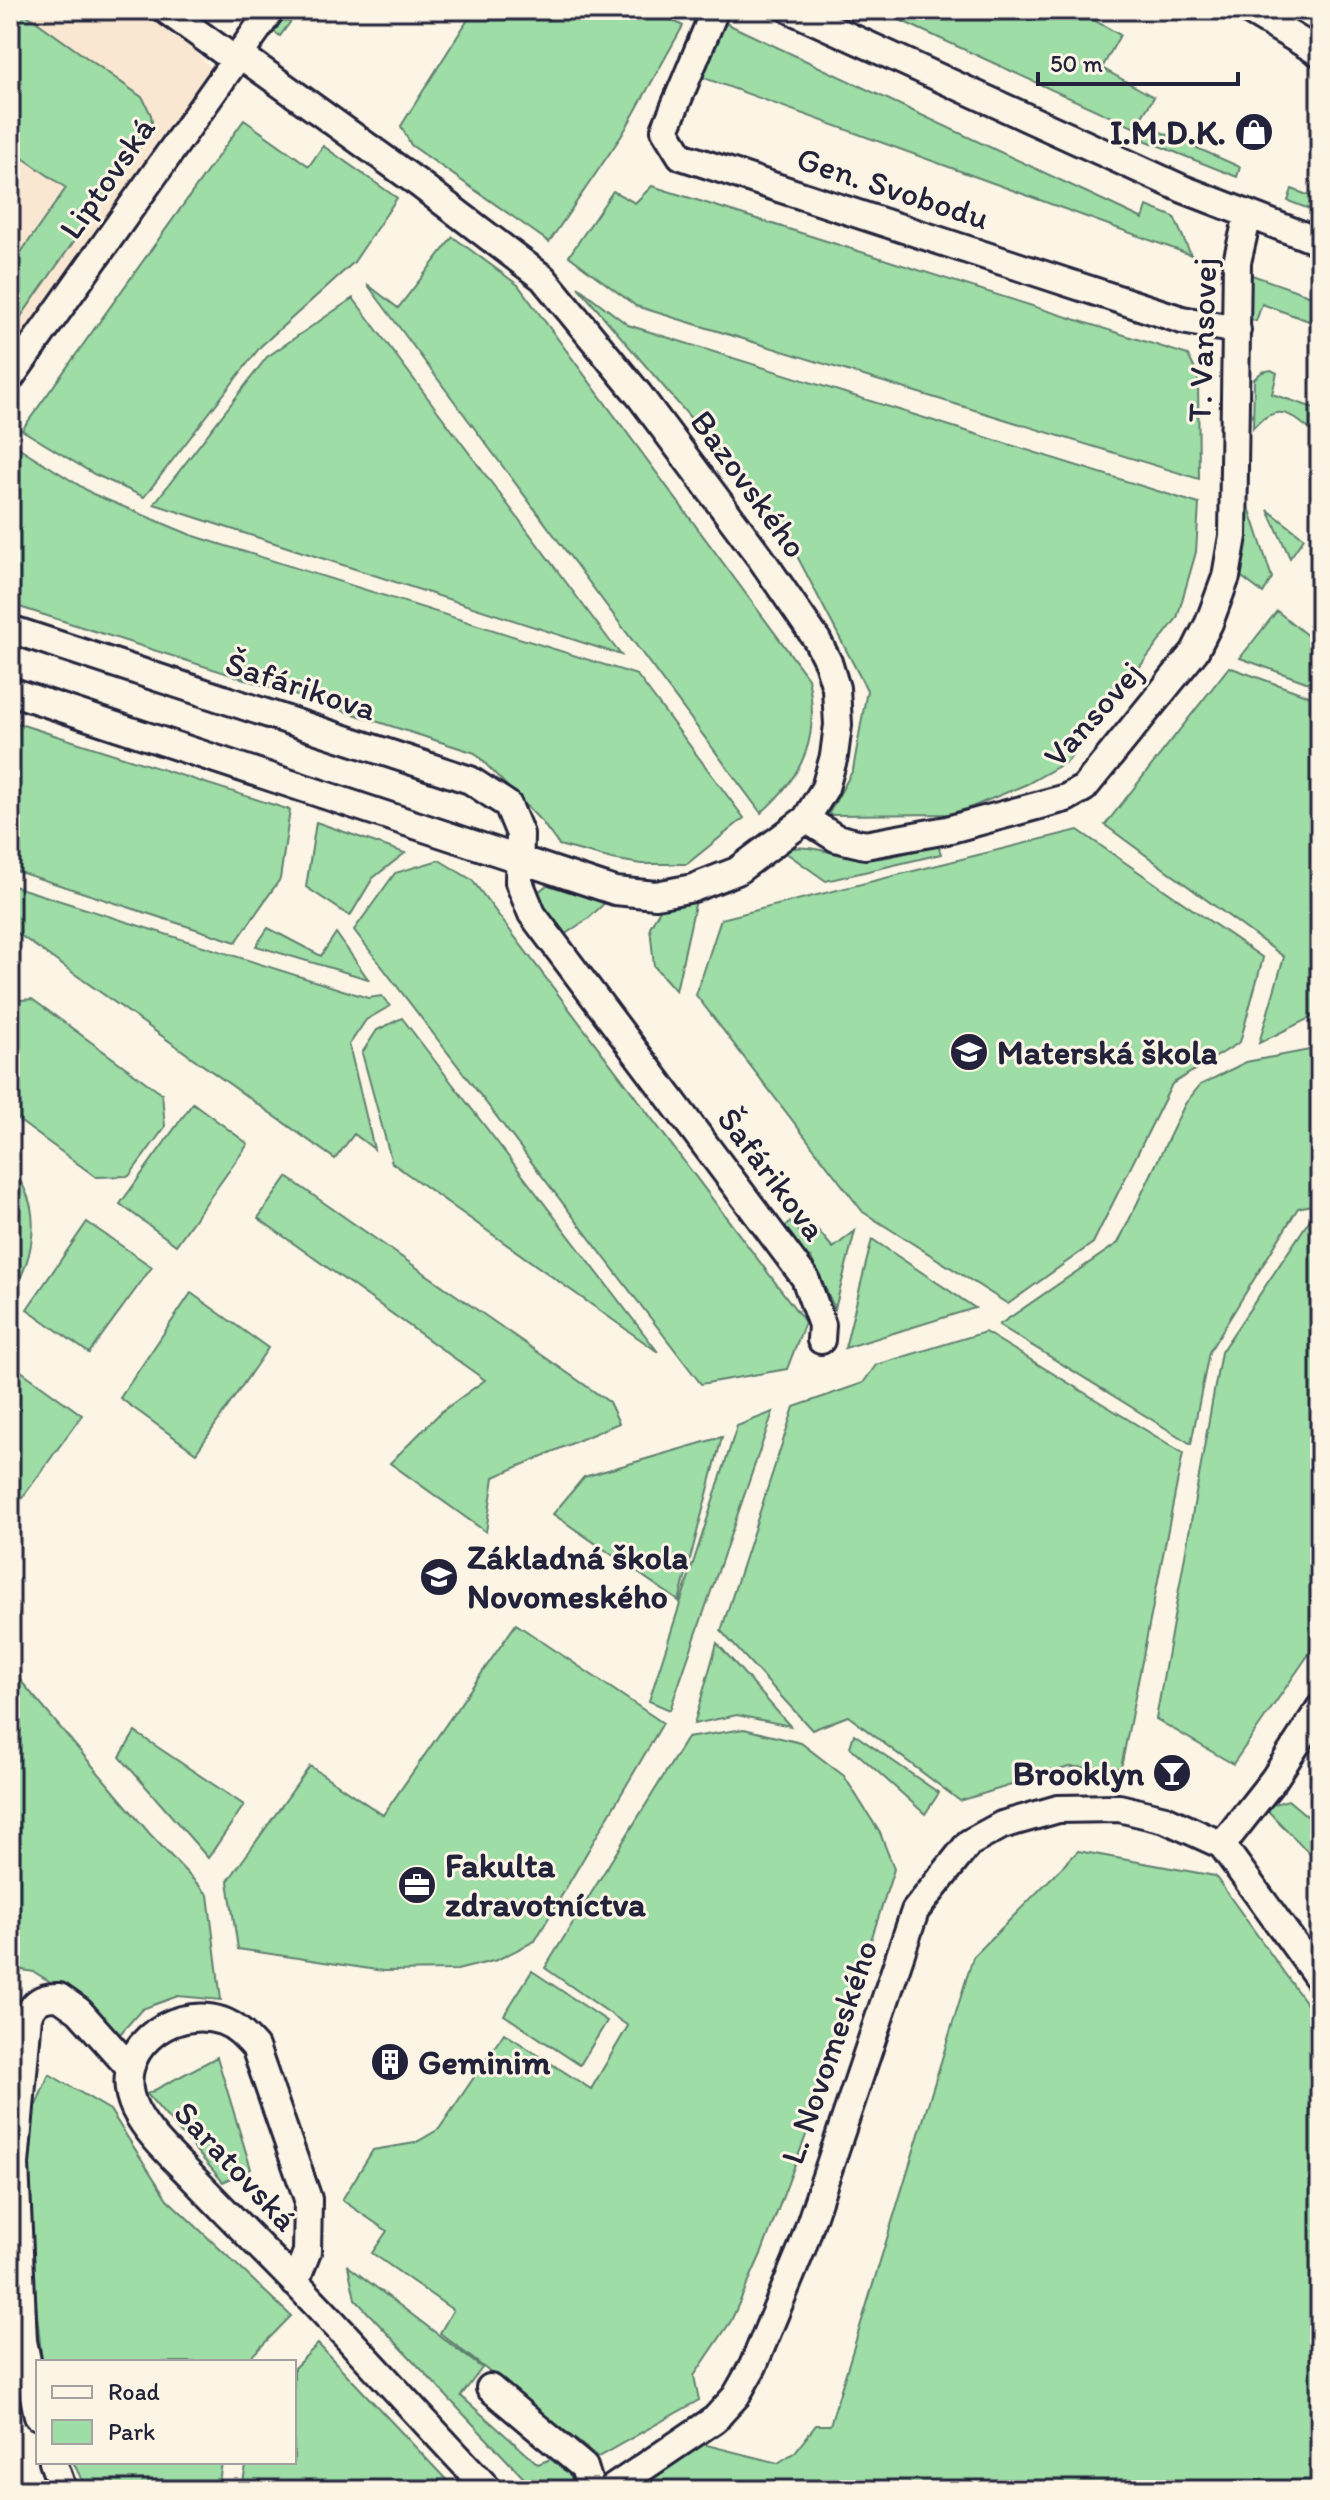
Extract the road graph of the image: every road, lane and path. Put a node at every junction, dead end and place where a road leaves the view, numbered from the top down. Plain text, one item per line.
1 (166, 10) edge
2 (271, 10) edge
3 (715, 10) edge
4 (791, 10) edge
5 (1248, 10) edge
6 (1320, 53) edge
7 (237, 57) junction
8 (1248, 215) junction
9 (1320, 242) edge
10 (1237, 330) junction
11 (10, 378) edge
12 (1235, 467) joint
13 (10, 629) edge
14 (10, 691) edge
15 (806, 819) junction
16 (521, 861) junction
17 (821, 1340) dead end
18 (1320, 1708) edge
19 (1222, 1845) junction
20 (1320, 1980) edge
21 (129, 2067) junction
22 (295, 2283) junction
23 (490, 2388) dead end
24 (36, 2406) edge
25 (54, 2464) edge
26 (63, 2490) edge
27 (489, 2490) edge
28 (591, 2490) edge
29 (610, 2490) edge

1 - 7 street
2 - 7 street, Liptovská
3 - 10 street, Gen. Svobodu
4 - 8 street
5 - 6 street
7 - 11 street, Liptovská
7 - 15 street, Bazovského
8 - 9 street
8 - 10 street, T. Vansovej
10 - 12 street, T. Vansovej
12 - 15 street, Vansovej
13 - 16 street, Šafárikova
14 - 16 street
15 - 16 street, Bazovského
16 - 17 street, Šafárikova
18 - 19 street
19 - 20 street
19 - 29 street, L. Novomeského
21 - 22 street, Saratovská
21 - 22 street, Saratovská
21 - 24 street
22 - 27 street, Saratovská
23 - 28 street
25 - 26 street

